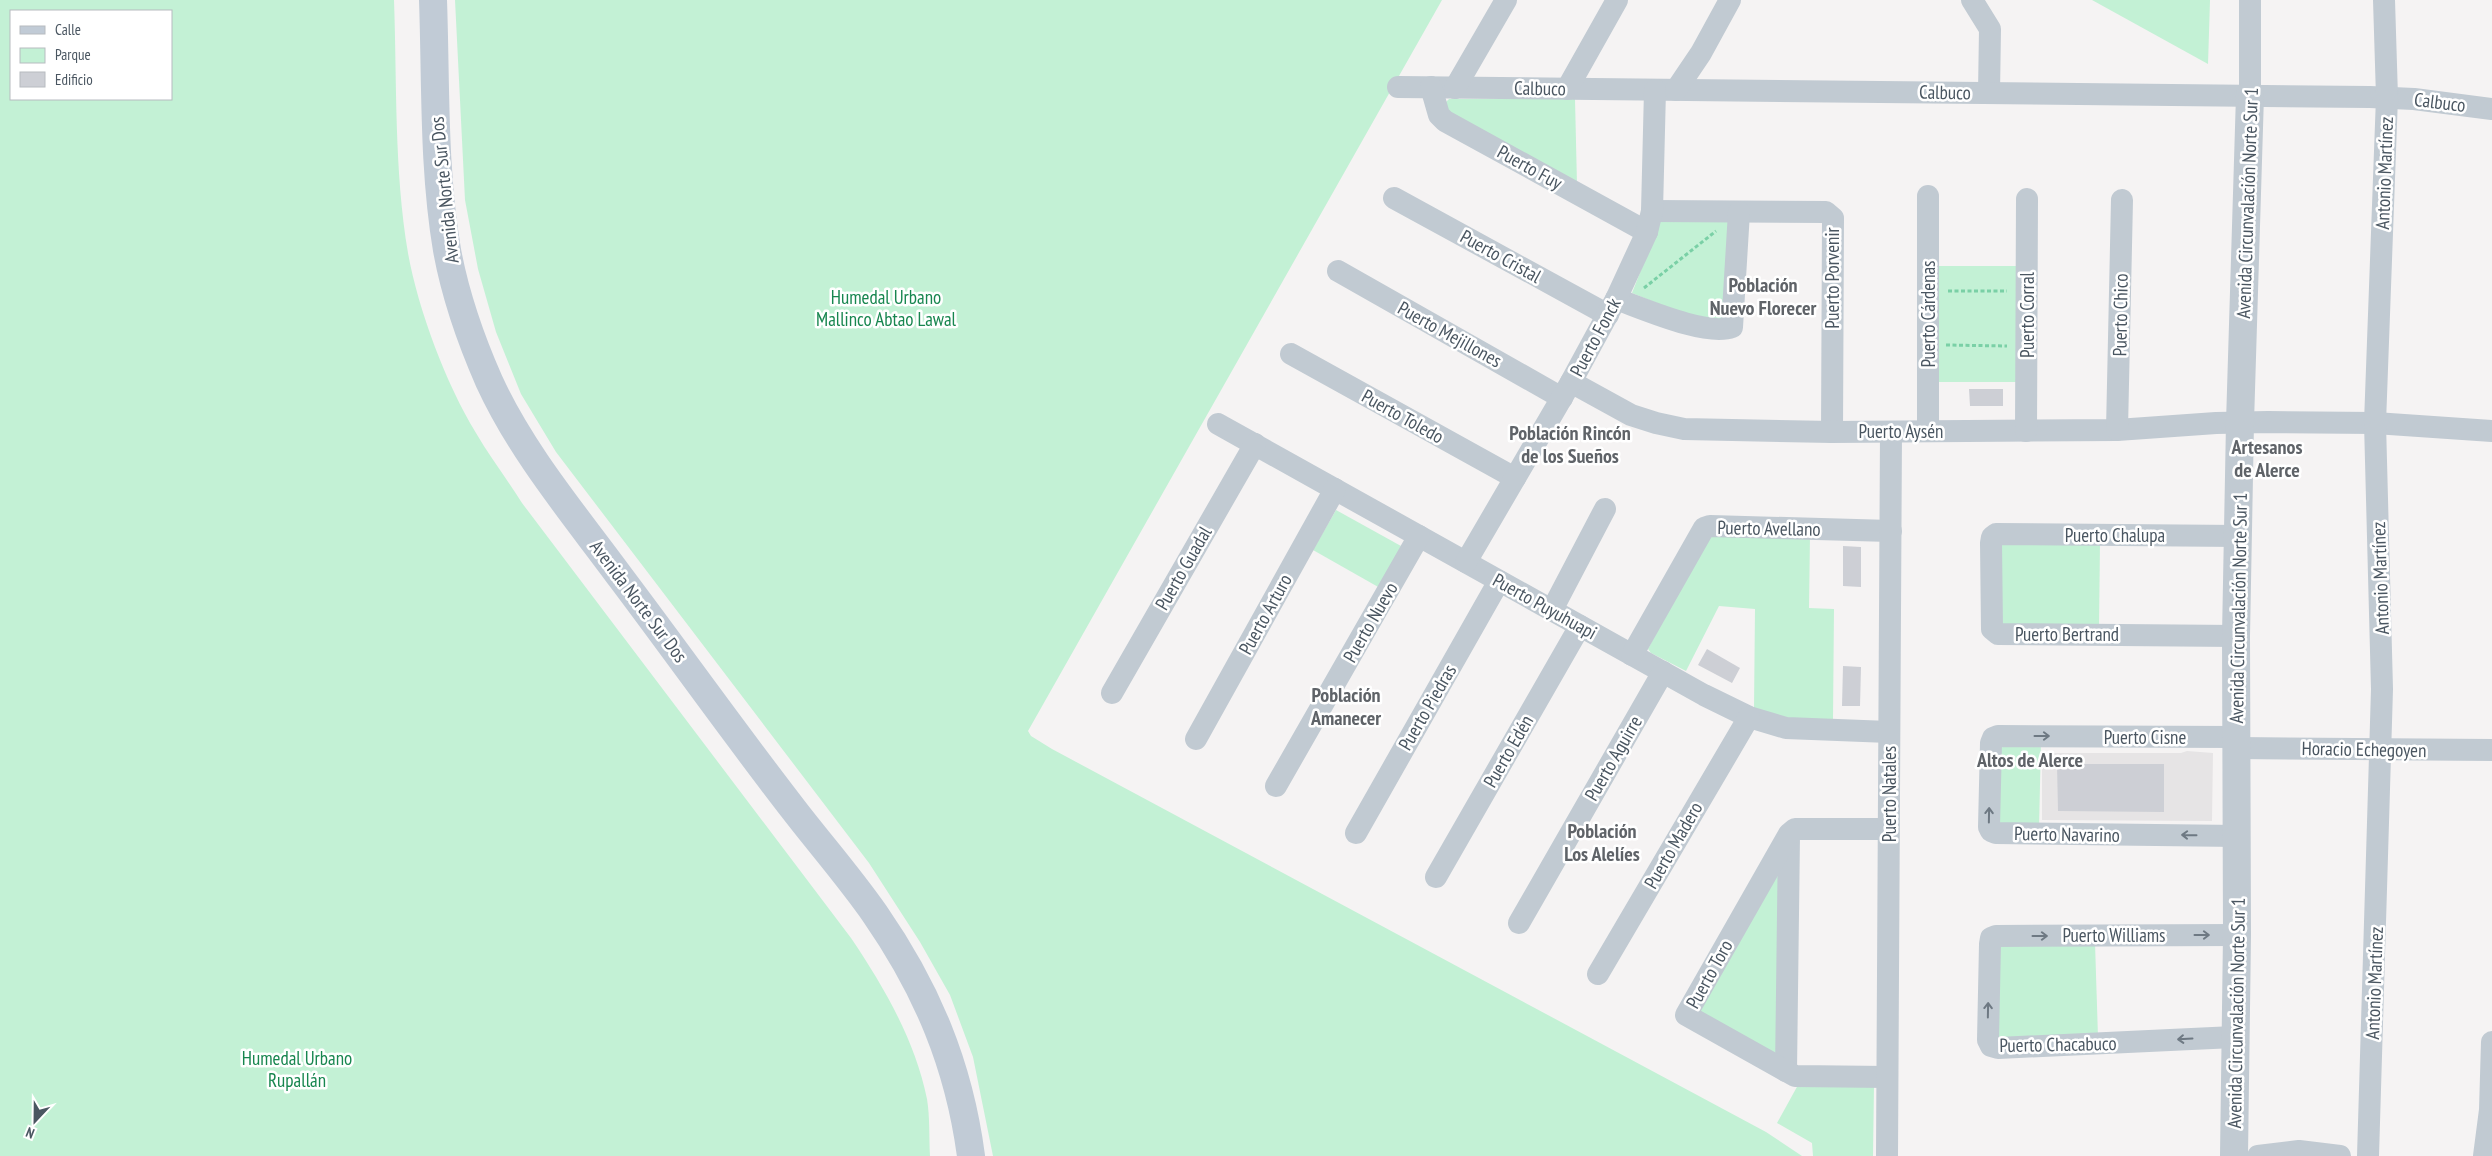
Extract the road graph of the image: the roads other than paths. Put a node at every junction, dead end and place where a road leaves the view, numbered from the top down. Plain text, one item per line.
1 (433, 0) edge
2 (1506, 0) edge
3 (1617, 0) edge
4 (1730, 0) edge
5 (1972, 0) edge
6 (2250, 0) edge
7 (2384, 0) edge
8 (1398, 87) dead end
9 (1431, 87) junction
10 (1455, 88) junction
11 (1567, 89) junction
12 (1666, 90) junction
13 (1989, 93) junction
14 (2250, 96) junction
15 (2387, 97) junction
16 (2492, 109) edge
17 (1928, 196) dead end
18 (1394, 198) dead end
19 (2027, 199) dead end
20 (2122, 200) dead end
21 (1738, 212) junction
22 (1650, 221) junction
23 (1338, 271) dead end
24 (1615, 305) junction
25 (1291, 354) dead end
26 (1567, 390) junction
27 (2240, 423) junction
28 (2376, 423) junction
29 (1218, 424) dead end
30 (2117, 430) junction
31 (1928, 431) junction
32 (2026, 431) junction
33 (2492, 431) edge
34 (1832, 432) junction
35 (1892, 432) junction
36 (1254, 444) junction
37 (1515, 478) junction
38 (1335, 489) junction
39 (1605, 509) dead end
40 (1891, 531) junction
41 (1419, 536) junction
42 (1992, 536) joint
43 (2239, 536) junction
44 (1466, 562) junction
45 (1500, 581) junction
46 (1552, 610) junction
47 (1580, 626) junction
48 (2236, 636) junction
49 (1632, 655) junction
50 (1663, 672) junction
51 (1112, 693) dead end
52 (1749, 716) junction
53 (1889, 732) junction
54 (1993, 738) joint
55 (1196, 739) dead end
56 (2237, 743) junction
57 (2381, 749) junction
58 (2492, 750) edge
59 (1276, 786) dead end
60 (1888, 829) junction
61 (1356, 832) dead end
62 (1789, 834) junction
63 (2238, 836) junction
64 (1436, 877) dead end
65 (1519, 922) dead end
66 (2238, 935) junction
67 (1991, 938) joint
68 (1598, 974) dead end
69 (2234, 1037) junction
70 (2492, 1042) edge
71 (1786, 1072) junction
72 (1887, 1077) junction
73 (971, 1156) edge
74 (1886, 1156) edge
75 (2234, 1156) edge
76 (2258, 1156) edge
77 (2340, 1156) edge
78 (2368, 1156) edge
79 (2484, 1156) edge

1 - 73 main road, Avenida Norte Sur Dos
2 - 10 street
3 - 11 street
4 - 12 street
5 - 13 street
6 - 14 street, Avenida Circunvalación Norte Sur 1
7 - 15 street, Antonio Martínez
8 - 9 street, Calbuco
9 - 10 street, Calbuco
9 - 22 street, Puerto Fuy
10 - 11 street, Calbuco
11 - 12 street, Calbuco
12 - 13 street, Calbuco
12 - 22 street, Puerto Fonck
13 - 14 street, Calbuco
14 - 15 street, Calbuco
14 - 27 street, Avenida Circunvalación Norte Sur 1
15 - 16 street, Calbuco
15 - 28 street, Antonio Martínez
17 - 31 street, Puerto Cárdenas
18 - 24 street, Puerto Cristal
19 - 32 street, Puerto Corral
20 - 30 street, Puerto Chico
21 - 22 street, Puerto Porvenir
21 - 24 street, Puerto Cristal
21 - 34 street, Puerto Porvenir
22 - 24 street, Puerto Fonck
23 - 26 street, Puerto Mejillones
24 - 26 street, Puerto Fonck
25 - 37 street, Puerto Toledo
26 - 34 street, Puerto Aysén
26 - 37 street, Puerto Fonck
27 - 28 street, Puerto Aysén
27 - 30 street, Puerto Aysén
27 - 43 street, Avenida Circunvalación Norte Sur 1
28 - 33 street, Puerto Aysén
28 - 57 street, Antonio Martínez
29 - 36 street, Puerto Puyuhuapi
30 - 32 street, Puerto Aysén
31 - 32 street, Puerto Aysén
31 - 35 street, Puerto Aysén
34 - 35 street, Puerto Aysén
35 - 40 street, Puerto Natales
36 - 38 street, Puerto Puyuhuapi
36 - 51 street, Puerto Guadal
37 - 44 street, Puerto Fonck
38 - 41 street, Puerto Puyuhuapi
38 - 55 street, Puerto Arturo
39 - 46 street
40 - 49 street, Puerto Avellano
40 - 53 street, Puerto Natales
41 - 44 street, Puerto Puyuhuapi
41 - 59 street, Puerto Nuevo
42 - 43 street, Puerto Chalupa
42 - 48 street, Puerto Bertrand
43 - 48 street, Avenida Circunvalación Norte Sur 1
44 - 45 street, Puerto Puyuhuapi
45 - 46 street, Puerto Puyuhuapi
45 - 61 street, Puerto Piedras
46 - 47 street, Puerto Puyuhuapi
47 - 49 street, Puerto Puyuhuapi
47 - 64 street, Puerto Edén
48 - 56 street, Avenida Circunvalación Norte Sur 1
49 - 50 street, Puerto Puyuhuapi
50 - 52 street, Puerto Puyuhuapi
50 - 65 street, Puerto Aguirre
52 - 53 street, Puerto Puyuhuapi
52 - 68 street, Puerto Madero
53 - 60 street, Puerto Natales
54 -> 56 street, Puerto Cisne
63 -> 54 street, Puerto Navarino
56 - 57 street, Horacio Echegoyen
56 - 63 street, Avenida Circunvalación Norte Sur 1
57 - 58 street, Horacio Echegoyen
57 - 78 street, Antonio Martínez
60 - 62 street
60 - 72 street, Puerto Natales
62 - 71 street
62 - 71 street, Puerto Toro
63 - 66 street, Avenida Circunvalación Norte Sur 1
67 -> 66 street, Puerto Williams
66 - 69 street, Avenida Circunvalación Norte Sur 1
69 -> 67 street, Puerto Chacabuco
69 - 75 street, Avenida Circunvalación Norte Sur 1
70 - 79 street
71 - 72 street, Puerto Toro
72 - 74 street, Puerto Natales
76 - 77 street

